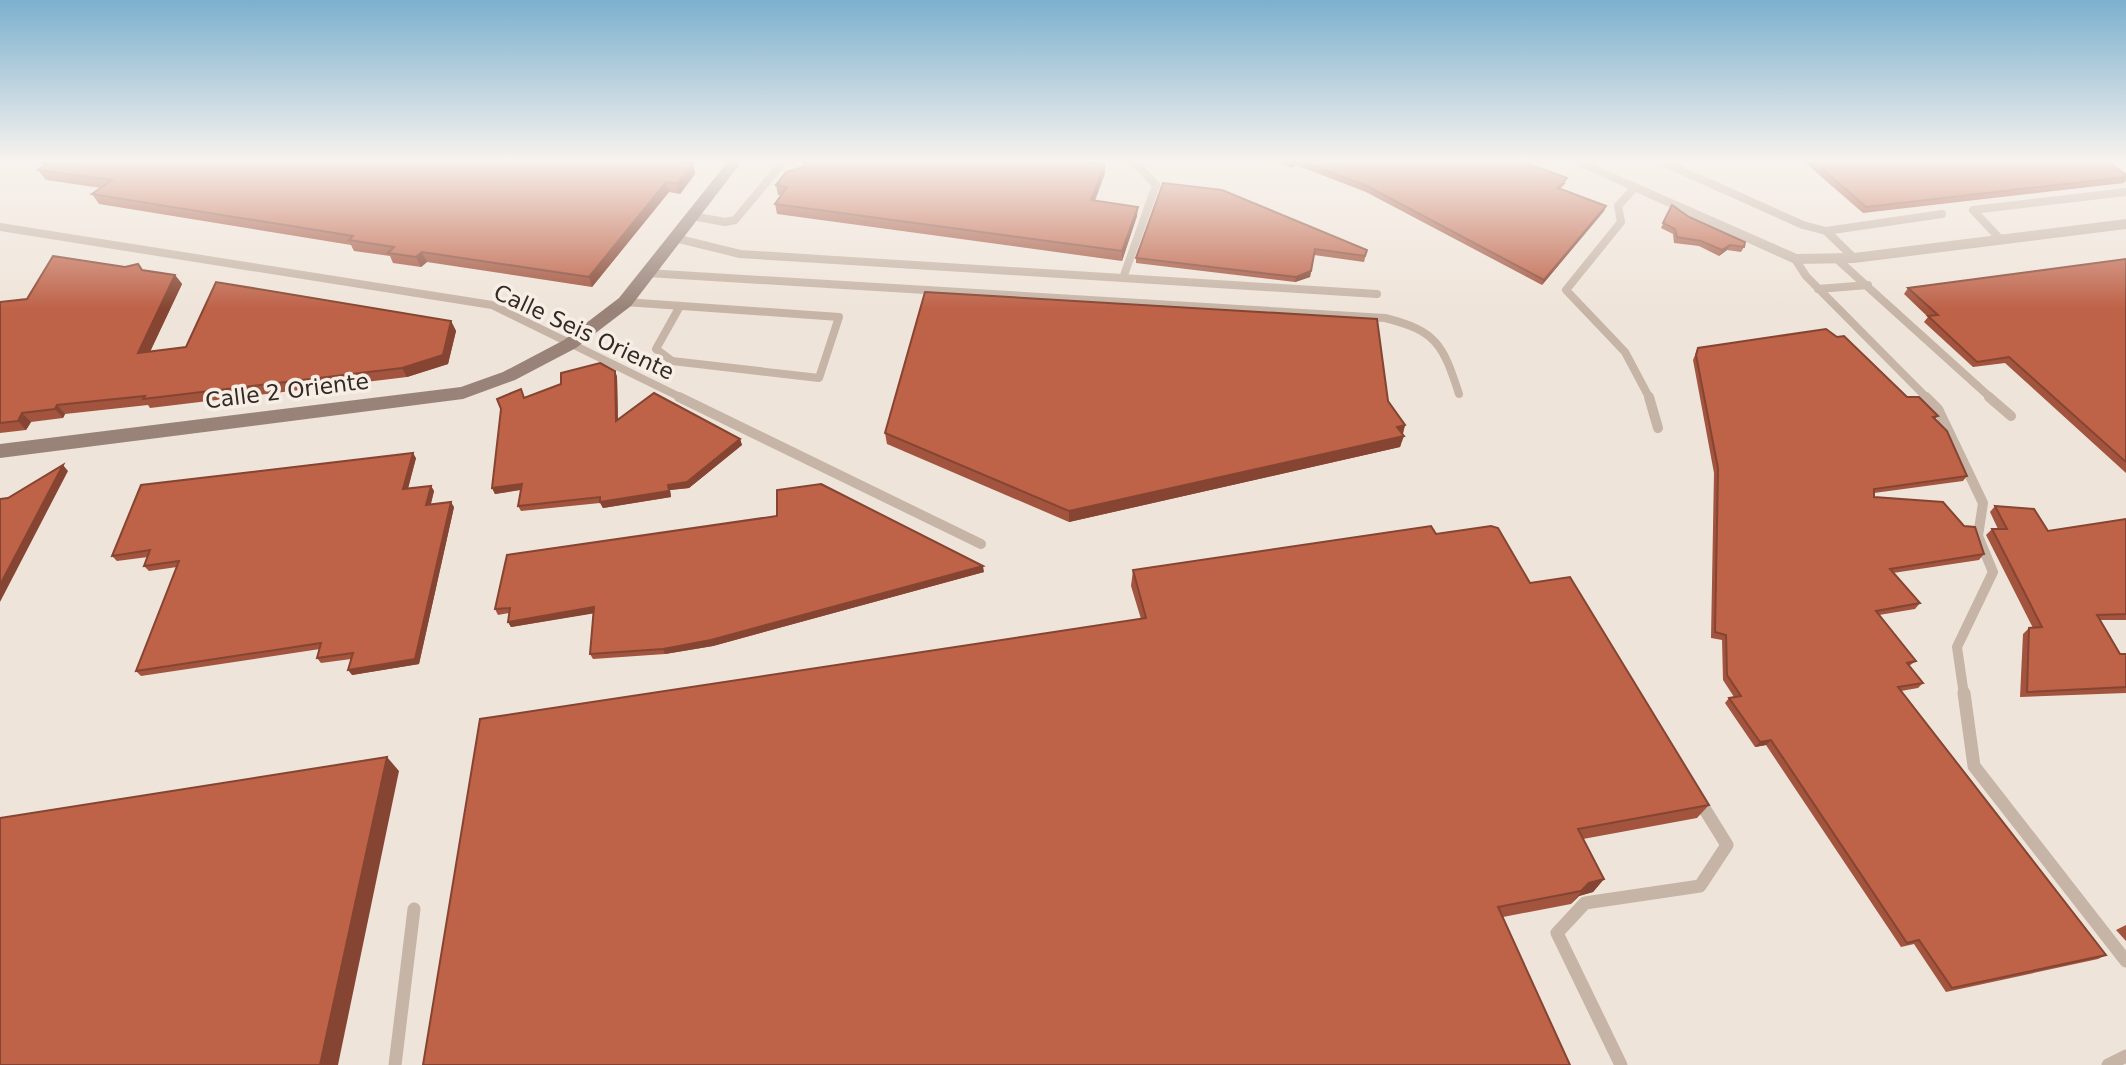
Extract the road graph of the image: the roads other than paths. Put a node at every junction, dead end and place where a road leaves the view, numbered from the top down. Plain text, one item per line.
1 (697, 210) edge
2 (744, 210) edge
3 (1147, 210) edge
4 (1619, 210) edge
5 (1685, 210) edge
6 (1769, 210) edge
7 (1976, 210) edge
8 (1942, 214) dead end
9 (692, 216) junction
10 (2126, 224) edge
11 (0, 227) edge
12 (1826, 231) junction
13 (675, 238) junction
14 (2001, 240) junction
15 (1795, 259) junction
16 (1846, 259) junction
17 (647, 273) junction
18 (1123, 278) junction
19 (1868, 285) junction
20 (1818, 289) junction
21 (1377, 294) dead end
22 (625, 302) junction
23 (680, 306) junction
24 (570, 344) junction
25 (1459, 394) dead end
26 (2011, 416) dead end
27 (1658, 428) dead end
28 (0, 451) edge
29 (981, 544) dead end
30 (1688, 782) edge
31 (414, 909) dead end
32 (2126, 961) edge
33 (2126, 1056) edge
34 (395, 1065) edge
35 (1621, 1065) edge
36 (2108, 1065) edge

1 - 9 street, Calle 2 Oriente
2 - 9 lane
3 - 18 lane
4 - 27 lane
5 - 15 street
6 - 12 lane
7 - 14 lane
8 - 12 lane
9 - 13 street, Calle 2 Oriente
10 - 14 street
11 - 24 lane, Calle Seis Oriente
12 - 16 lane
13 - 17 street, Calle 2 Oriente
13 - 18 lane
14 - 16 street
15 - 16 street
15 - 20 lane
16 - 19 lane
17 - 22 street, Calle 2 Oriente
17 - 25 lane
18 - 21 lane
19 - 20 lane
19 - 26 lane
20 - 32 lane
22 - 23 lane
22 - 24 street, Calle 2 Oriente
23 - 23 lane
24 - 28 street, Calle 2 Oriente
24 - 29 lane, Calle Seis Oriente
30 - 35 lane
31 - 34 lane
33 - 36 lane

